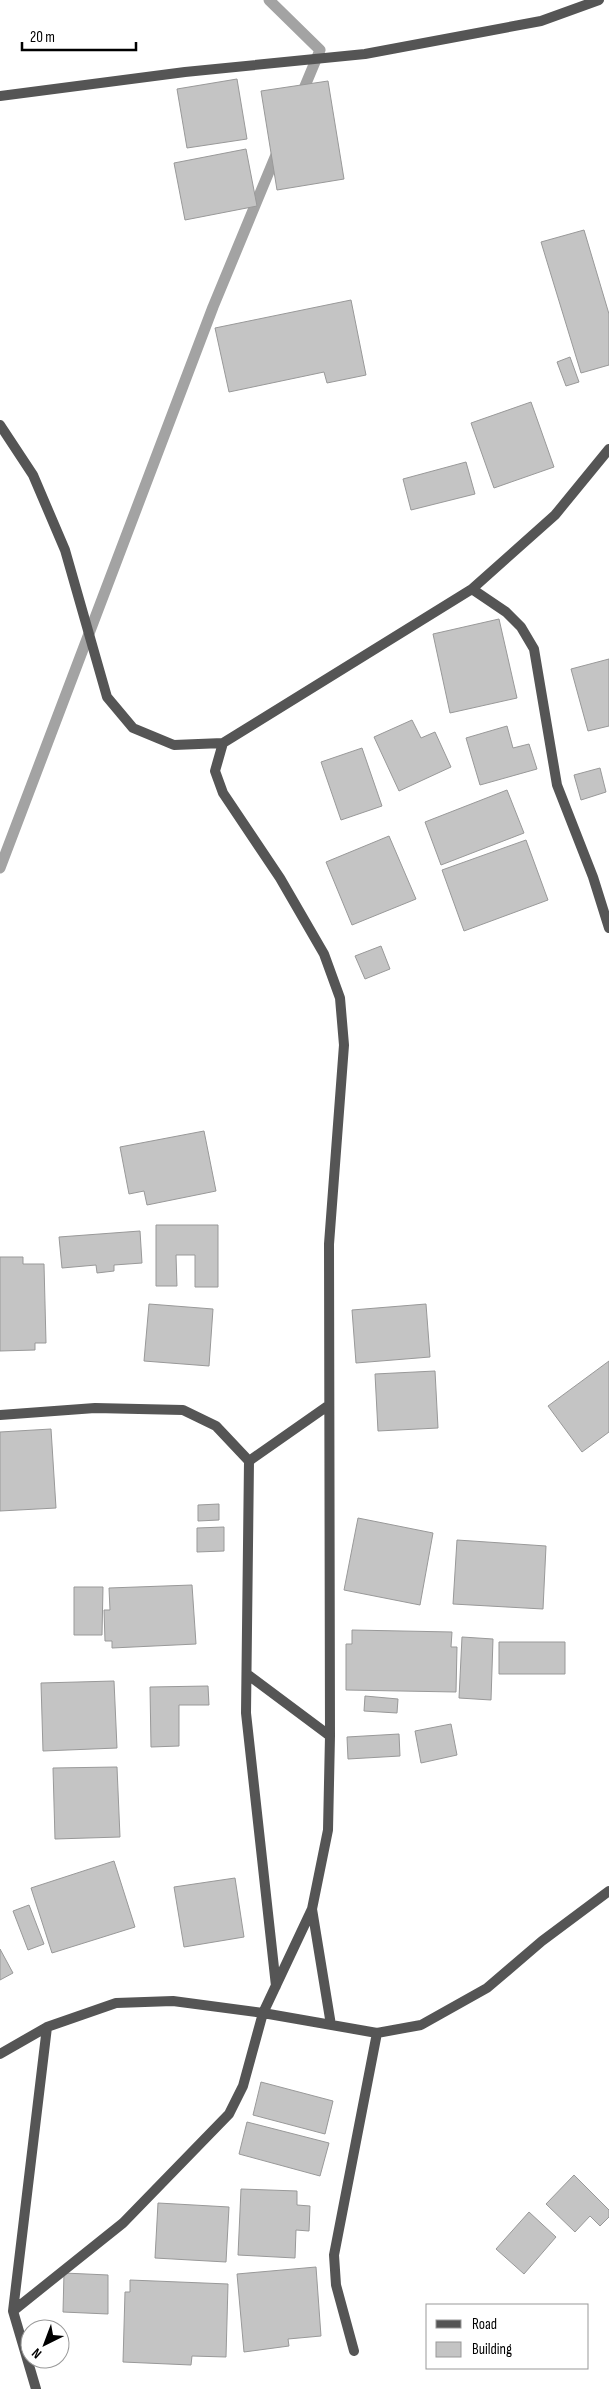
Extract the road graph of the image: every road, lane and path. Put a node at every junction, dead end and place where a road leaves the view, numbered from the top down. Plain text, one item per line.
1 (599, 0) edge
2 (0, 96) edge
3 (0, 424) edge
4 (609, 449) edge
5 (472, 589) junction
6 (223, 743) junction
7 (609, 928) edge
8 (329, 1405) junction
9 (0, 1415) edge
10 (249, 1461) junction
11 (247, 1674) junction
12 (330, 1736) junction
13 (609, 1891) edge
14 (312, 1909) junction
15 (276, 1986) junction
16 (263, 2013) junction
17 (331, 2025) junction
18 (47, 2027) junction
19 (377, 2033) junction
20 (0, 2054) edge
21 (13, 2311) junction
22 (354, 2351) dead end
23 (36, 2389) edge

1 - 2 street
3 - 6 street
4 - 5 street
5 - 6 street
5 - 7 street
6 - 8 street
8 - 10 street
8 - 12 street
9 - 10 street
10 - 11 street
11 - 12 street
11 - 15 street
12 - 14 street
13 - 19 street
14 - 15 street
14 - 17 street
15 - 16 street
16 - 17 street
16 - 18 street
16 - 21 street
17 - 19 street
18 - 20 street
18 - 21 street
19 - 22 street
21 - 23 street

